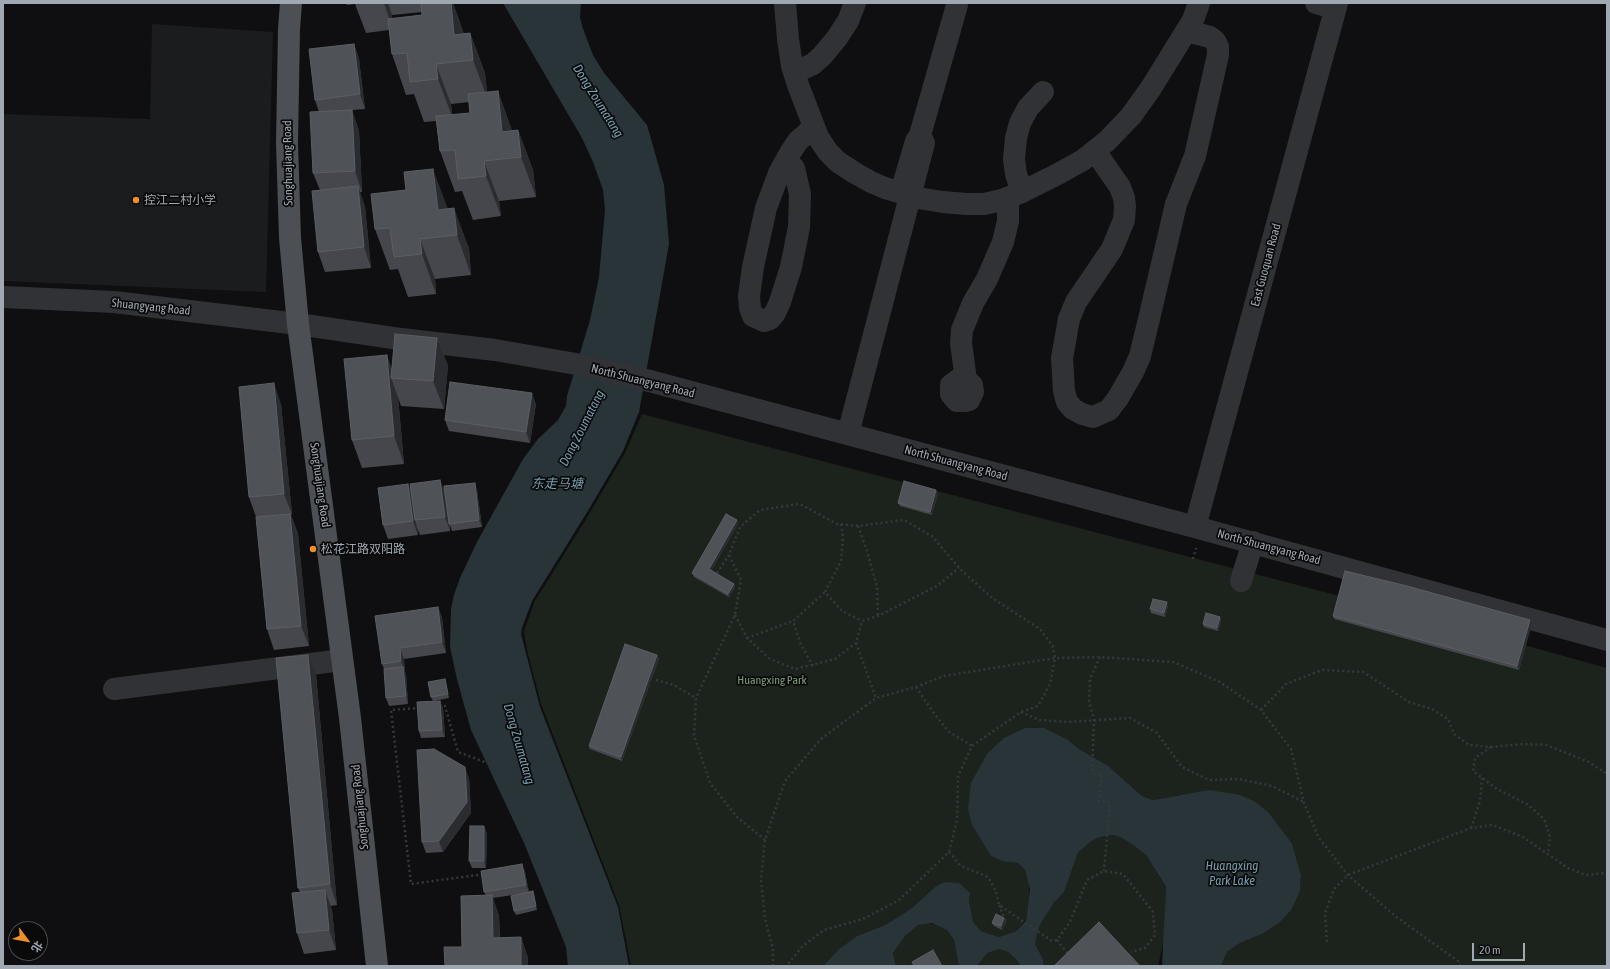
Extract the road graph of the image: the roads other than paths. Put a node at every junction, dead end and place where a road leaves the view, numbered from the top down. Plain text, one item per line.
1 (291, 3) edge
2 (785, 3) edge
3 (856, 3) edge
4 (1199, 3) edge
5 (956, 5) dead end
6 (1329, 5) edge
7 (1187, 31) junction
8 (794, 73) junction
9 (1042, 92) dead end
10 (814, 127) junction
11 (1095, 151) junction
12 (786, 161) junction
13 (906, 194) junction
14 (1015, 195) junction
15 (3, 297) edge
16 (298, 324) junction
17 (966, 380) dead end
18 (848, 434) junction
19 (1195, 527) junction
20 (1252, 542) junction
21 (1241, 581) dead end
22 (1607, 640) edge
23 (342, 660) junction
24 (114, 689) dead end
25 (377, 966) edge

1 - 16 main road, Songhuajiang Road
2 - 8 street
3 - 8 street
4 - 7 street
5 - 13 street
6 - 19 street, East Guoquan Road
7 - 11 street
7 - 11 street
8 - 10 street
9 - 14 street
10 - 12 street
10 - 13 street
11 - 14 street
12 - 12 street
13 - 14 street
13 - 18 street
14 - 17 street
15 - 16 street, Shuangyang Road
16 - 18 street, North Shuangyang Road
16 - 23 main road, Songhuajiang Road
18 - 19 street, North Shuangyang Road
19 - 20 street, North Shuangyang Road
20 - 21 street
20 - 22 street, North Shuangyang Road
23 - 24 street
23 - 25 main road, Songhuajiang Road

